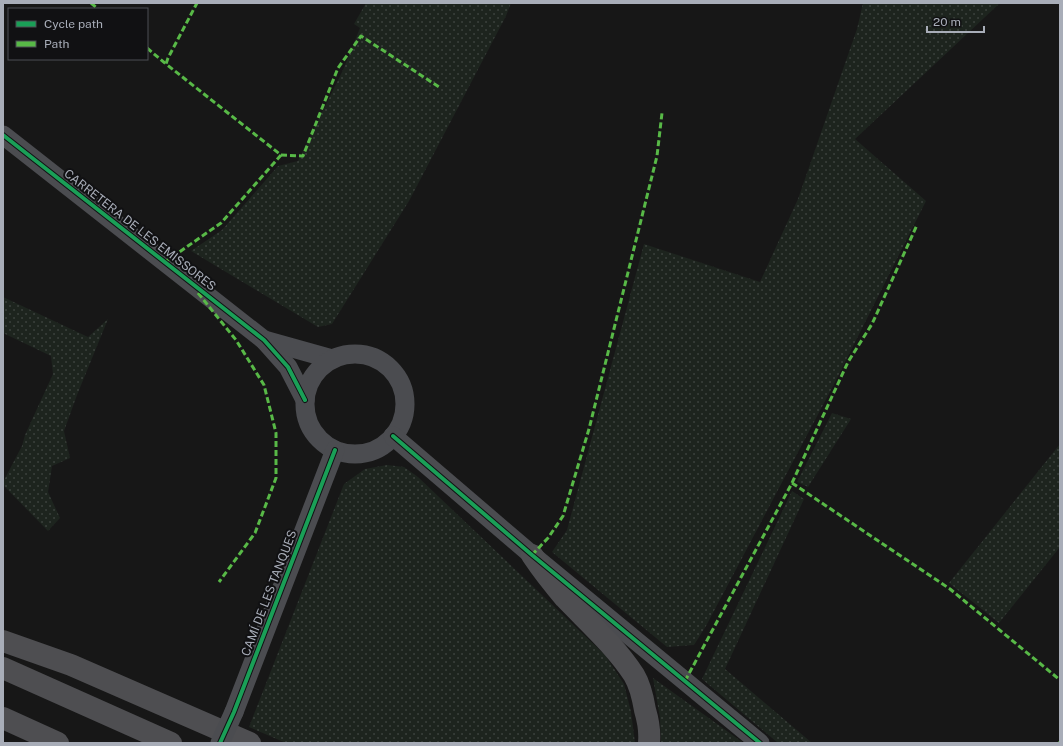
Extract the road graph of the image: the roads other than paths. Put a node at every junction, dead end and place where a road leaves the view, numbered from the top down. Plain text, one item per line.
1 (3, 136) edge
2 (264, 340) junction
3 (332, 359) junction
4 (305, 400) junction
5 (393, 436) junction
6 (335, 450) junction
7 (532, 555) junction
8 (3, 641) edge
9 (3, 668) edge
10 (3, 718) edge
11 (58, 743) edge
12 (171, 743) edge
13 (220, 743) edge
14 (250, 743) edge
15 (648, 743) edge
16 (760, 743) edge

1 - 2 street, CARRETERA DE LES EMISSORES
2 - 3 street
2 - 4 street
3 - 4 street
3 - 5 street
4 - 6 street
5 - 6 street
5 - 7 street
6 - 13 street, CAMÍ DE LES TANQUES, bridge
7 - 15 highway
7 - 16 street
8 - 14 highway
9 - 12 highway
10 - 11 highway

